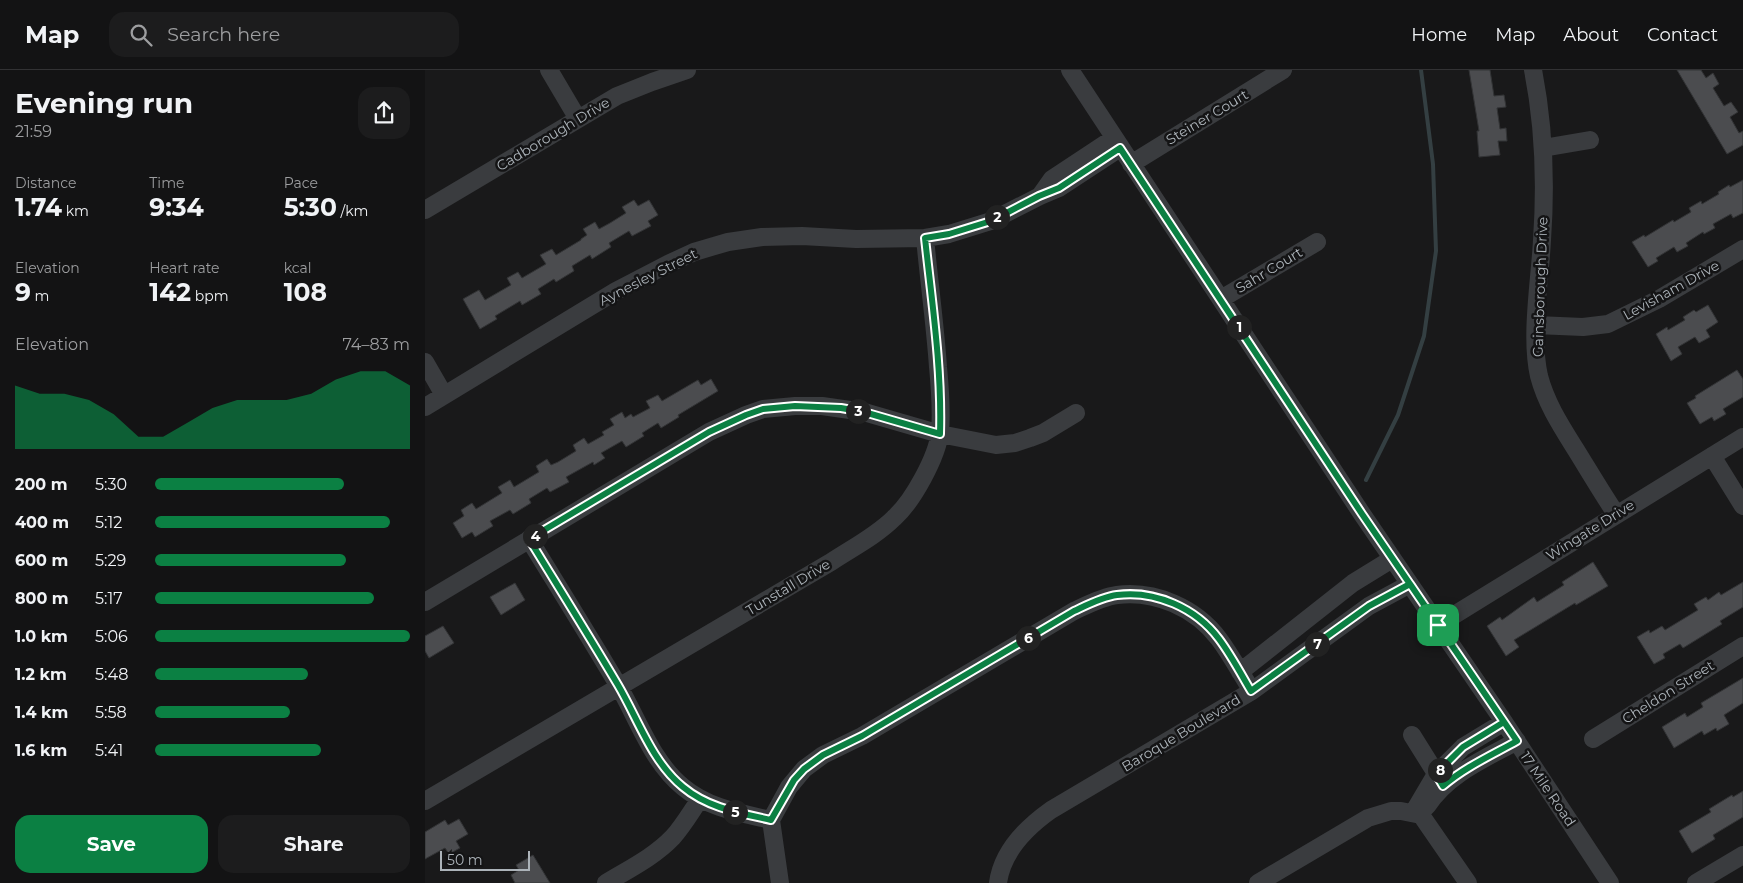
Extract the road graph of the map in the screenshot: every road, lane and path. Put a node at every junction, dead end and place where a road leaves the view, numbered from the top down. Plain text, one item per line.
1 (549, 70) edge
2 (687, 70) edge
3 (1070, 70) edge
4 (1283, 70) edge
5 (1533, 70) edge
6 (578, 118) junction
7 (1590, 140) dead end
8 (1117, 143) junction
9 (1543, 148) junction
10 (1131, 164) junction
11 (425, 210) edge
12 (925, 238) junction
13 (1317, 242) dead end
14 (1743, 249) edge
15 (1221, 299) junction
16 (1536, 325) junction
17 (425, 362) edge
18 (445, 396) junction
19 (425, 407) edge
20 (1076, 413) dead end
21 (940, 434) junction
22 (1743, 437) edge
23 (1712, 456) junction
24 (1743, 506) edge
25 (1616, 514) junction
26 (529, 539) junction
27 (1392, 559) junction
28 (1410, 584) junction
29 (425, 602) edge
30 (1438, 625) junction
31 (1743, 646) edge
32 (1240, 672) junction
33 (619, 687) junction
34 (1251, 691) junction
35 (1504, 722) junction
36 (1412, 735) dead end
37 (1593, 739) dead end
38 (1517, 741) junction
39 (1440, 780) junction
40 (700, 799) junction
41 (425, 801) edge
42 (1417, 814) junction
43 (771, 820) junction
44 (1743, 855) edge
45 (606, 883) edge
46 (780, 883) edge
47 (998, 883) edge
48 (1258, 883) edge
49 (1468, 883) edge
50 (1611, 883) edge
51 (1696, 883) edge

1 - 6 street
2 - 6 street, Cadborough Drive
3 - 8 street, 17 Mile Road
4 - 10 street, Steiner Court
5 - 9 street, Gainsborough Drive
6 - 11 street, Cadborough Drive
7 - 9 street
8 - 10 street, 17 Mile Road
8 - 12 street, Aynesley Street
9 - 16 street, Gainsborough Drive
10 - 15 street, 17 Mile Road
12 - 18 street, Aynesley Street
12 - 21 street, Tunstall Drive
13 - 15 street, Sahr Court
14 - 16 street, Levisham Drive
15 - 27 street, 17 Mile Road
16 - 25 street, Gainsborough Drive
17 - 18 street
18 - 19 street, Aynesley Street
20 - 21 street
21 - 26 street
21 - 33 street, Tunstall Drive
22 - 23 street, Wingate Drive
23 - 24 street
23 - 25 street, Wingate Drive
25 - 30 street, Wingate Drive
26 - 29 street
26 - 33 street
27 - 28 street, 17 Mile Road
27 - 32 street, Baroque Boulevard
28 - 30 street, 17 Mile Road
28 - 34 street, Baroque Boulevard
30 - 35 street, 17 Mile Road
31 - 37 street, Cheldon Street
32 - 34 street
32 - 43 street
33 - 40 street
33 - 41 street, Tunstall Drive
34 - 47 street, Baroque Boulevard
35 - 38 street, 17 Mile Road
35 - 39 street
36 - 39 street
38 - 39 street
38 - 50 street, 17 Mile Road
39 - 42 street
40 - 43 street
40 - 45 street
42 - 48 street
42 - 49 street
43 - 46 street
44 - 51 street

